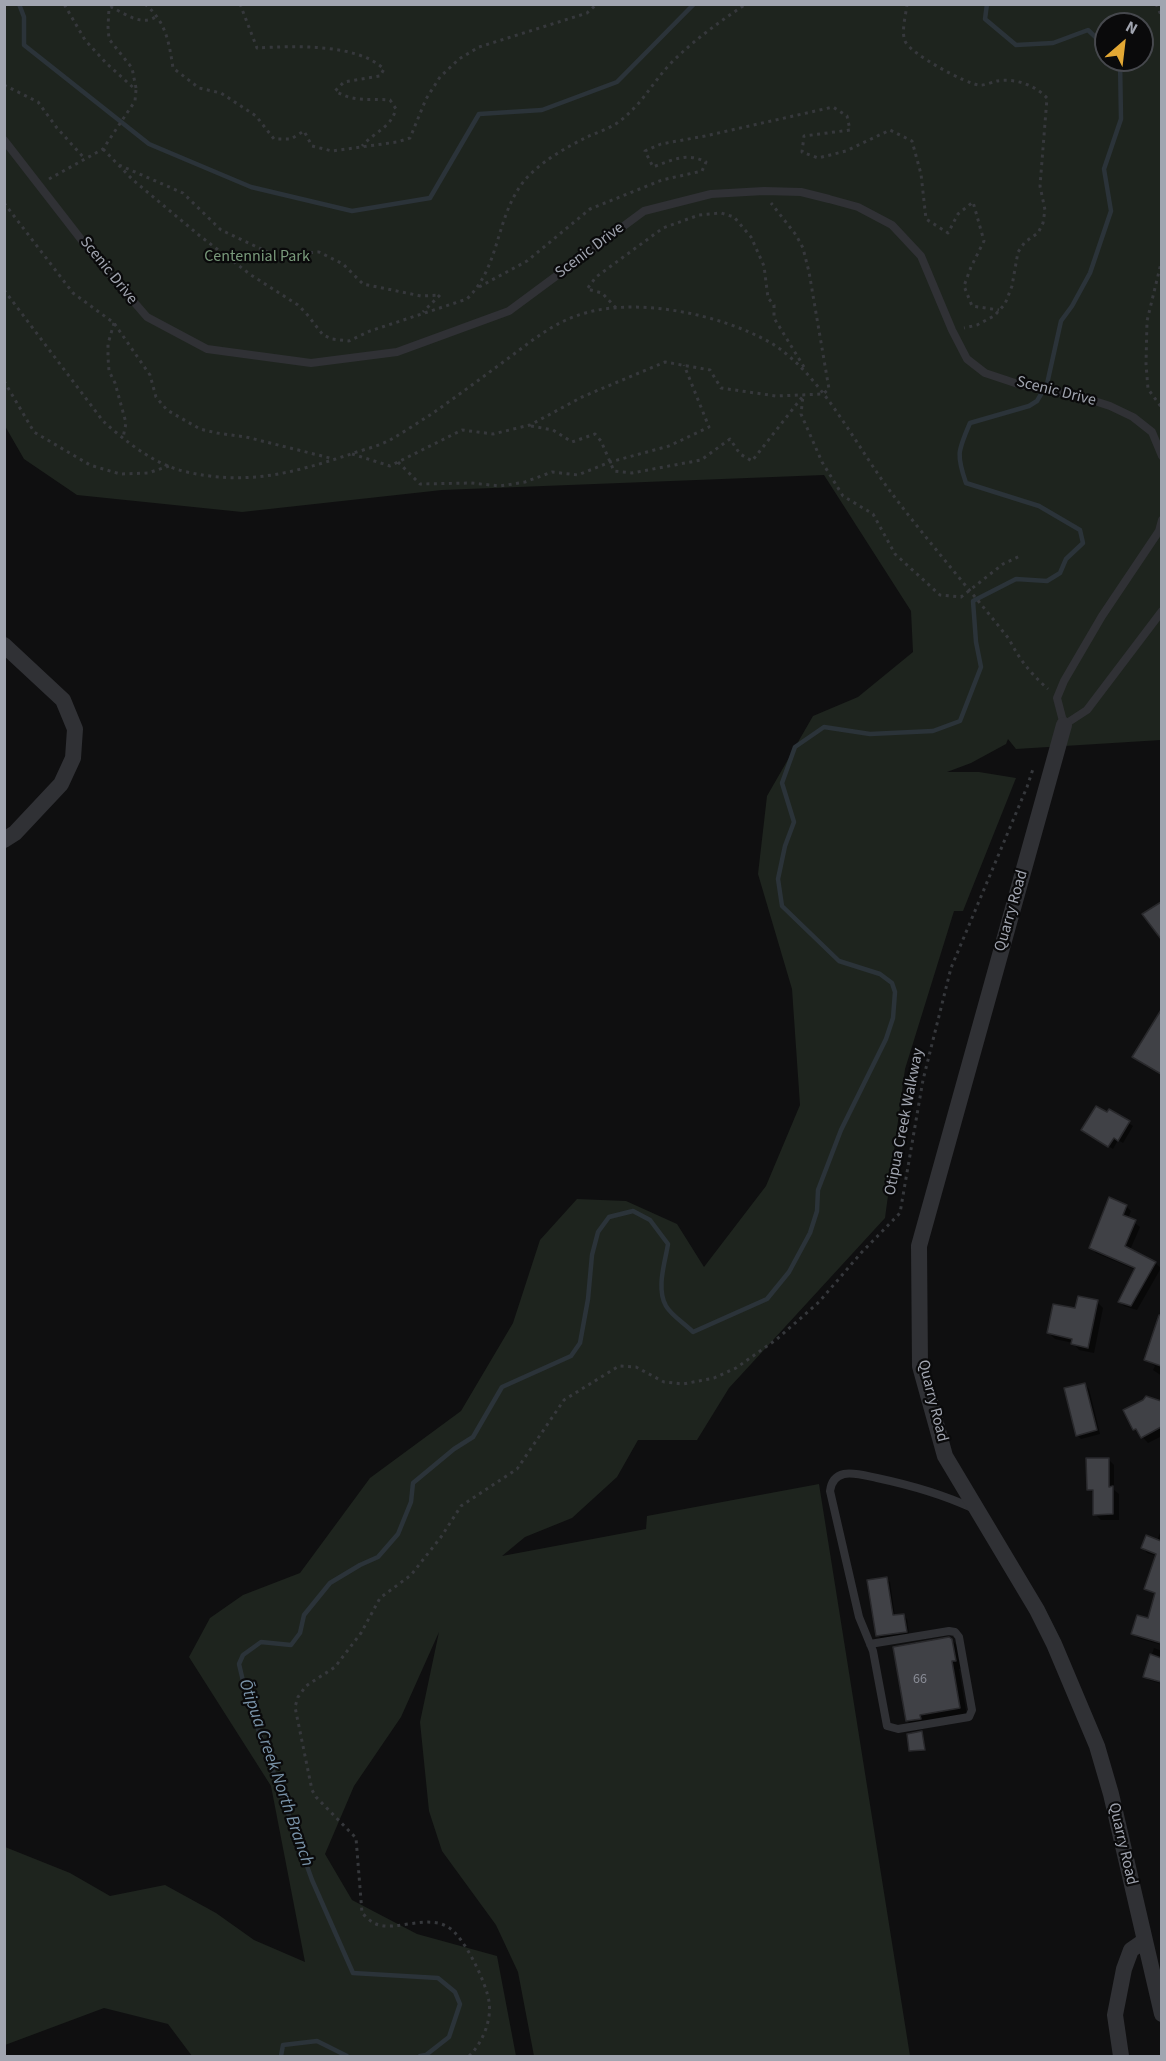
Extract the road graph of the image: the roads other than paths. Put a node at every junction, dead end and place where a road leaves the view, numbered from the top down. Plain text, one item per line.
1 (4, 140) edge
2 (1161, 456) edge
3 (1161, 520) edge
4 (1161, 611) edge
5 (4, 645) edge
6 (1064, 726) junction
7 (4, 840) edge
8 (977, 1510) junction
9 (870, 1644) junction
10 (1144, 1941) junction
11 (1161, 2014) edge
12 (1120, 2056) edge

1 - 2 lane, Scenic Drive
3 - 6 lane
4 - 6 lane
5 - 7 street
6 - 8 street, Quarry Road
8 - 9 lane
8 - 10 street, Quarry Road
9 - 9 lane
10 - 11 street, Quarry Road
10 - 12 street

